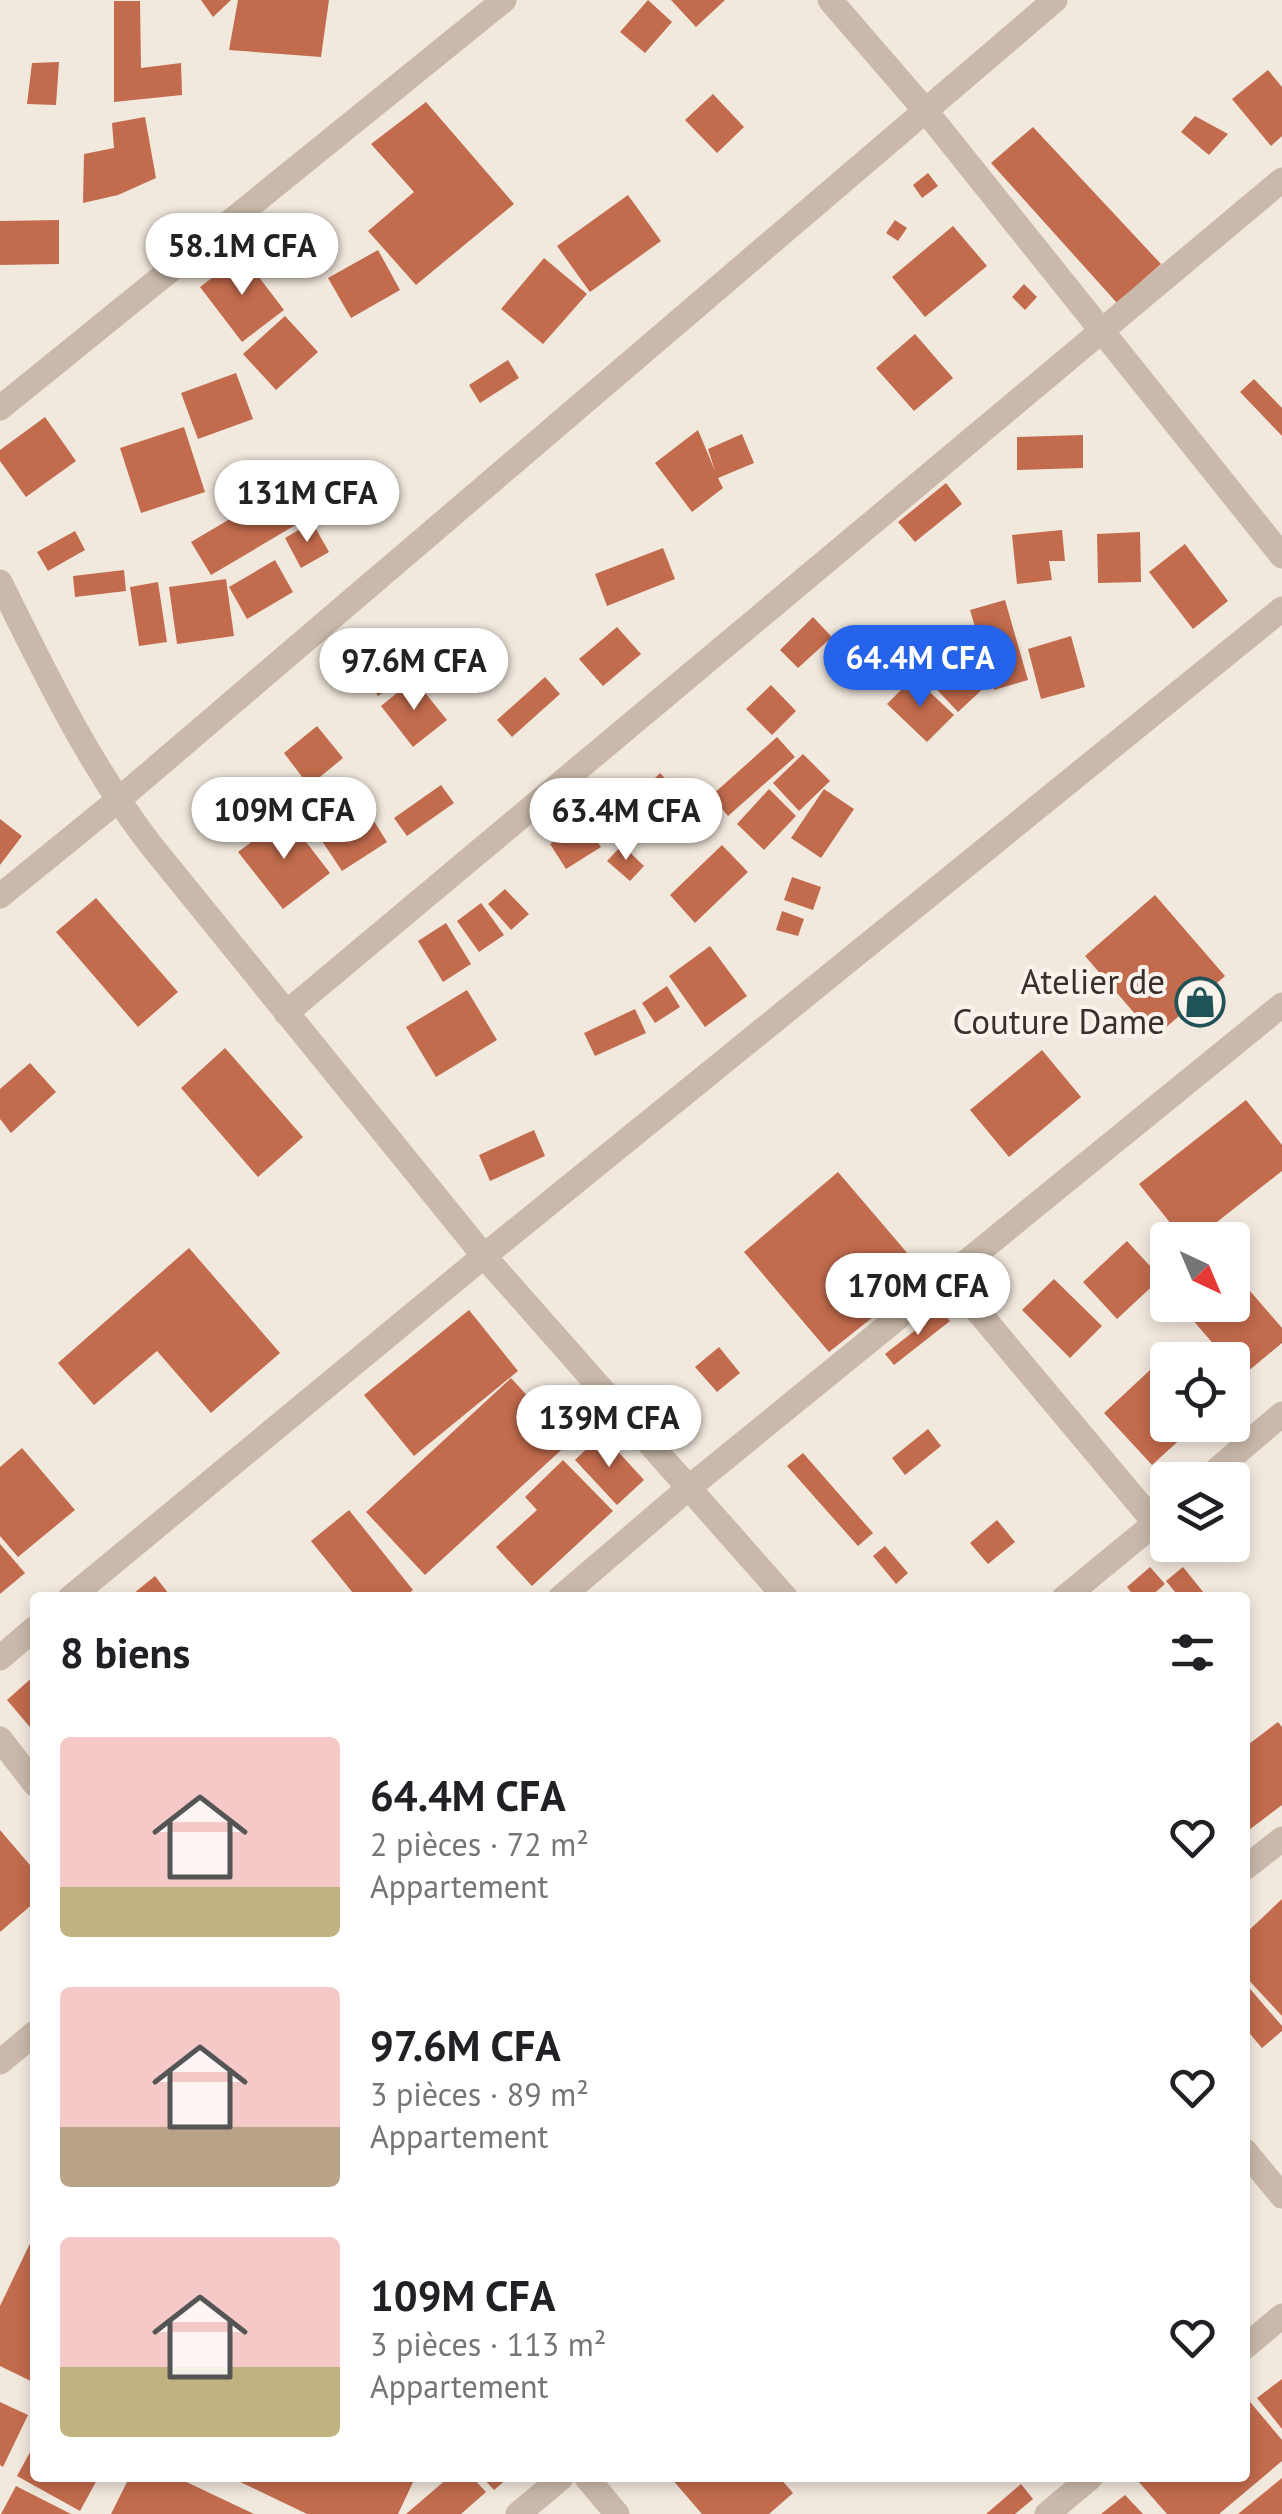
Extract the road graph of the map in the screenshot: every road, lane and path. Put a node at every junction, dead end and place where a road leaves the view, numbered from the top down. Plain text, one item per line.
1 (504, 0) edge
2 (830, 0) edge
3 (1056, 0) edge
4 (925, 110) junction
5 (1282, 180) edge
6 (1102, 333) junction
7 (0, 408) edge
8 (1282, 556) edge
9 (0, 582) edge
10 (1282, 610) edge
11 (117, 801) junction
12 (0, 896) edge
13 (1282, 1005) edge
14 (286, 1013) junction
15 (484, 1256) junction
16 (950, 1278) junction
17 (1282, 1414) edge
18 (1226, 1462) edge
19 (691, 1486) junction
20 (1150, 1505) edge
21 (1150, 1526) edge
22 (77, 1592) edge
23 (567, 1592) edge
24 (781, 1592) edge
25 (1071, 1592) edge
26 (30, 1632) edge
27 (0, 1658) edge
28 (0, 1739) edge
29 (30, 1778) edge
30 (1282, 1839) edge
31 (1250, 1864) edge
32 (30, 2038) edge
33 (0, 2062) edge
34 (1250, 2157) edge
35 (1282, 2196) edge
36 (1282, 2316) edge
37 (1250, 2343) edge
38 (557, 2482) edge
39 (591, 2482) edge
40 (1085, 2482) edge
41 (518, 2514) edge
42 (617, 2514) edge
43 (1047, 2514) edge

1 - 7 street
2 - 4 street
3 - 4 street
4 - 6 street
4 - 11 street
5 - 6 street
6 - 8 street
6 - 14 street
9 - 11 street
10 - 15 street
11 - 12 street
11 - 14 street
13 - 16 street
14 - 15 street
15 - 19 street
15 - 22 street
16 - 19 street
16 - 20 street
17 - 18 street
19 - 23 street
19 - 24 street
21 - 25 street
26 - 27 street
28 - 29 street
30 - 31 street
32 - 33 street
34 - 35 street
36 - 37 street
38 - 41 street
39 - 42 street
40 - 43 street

